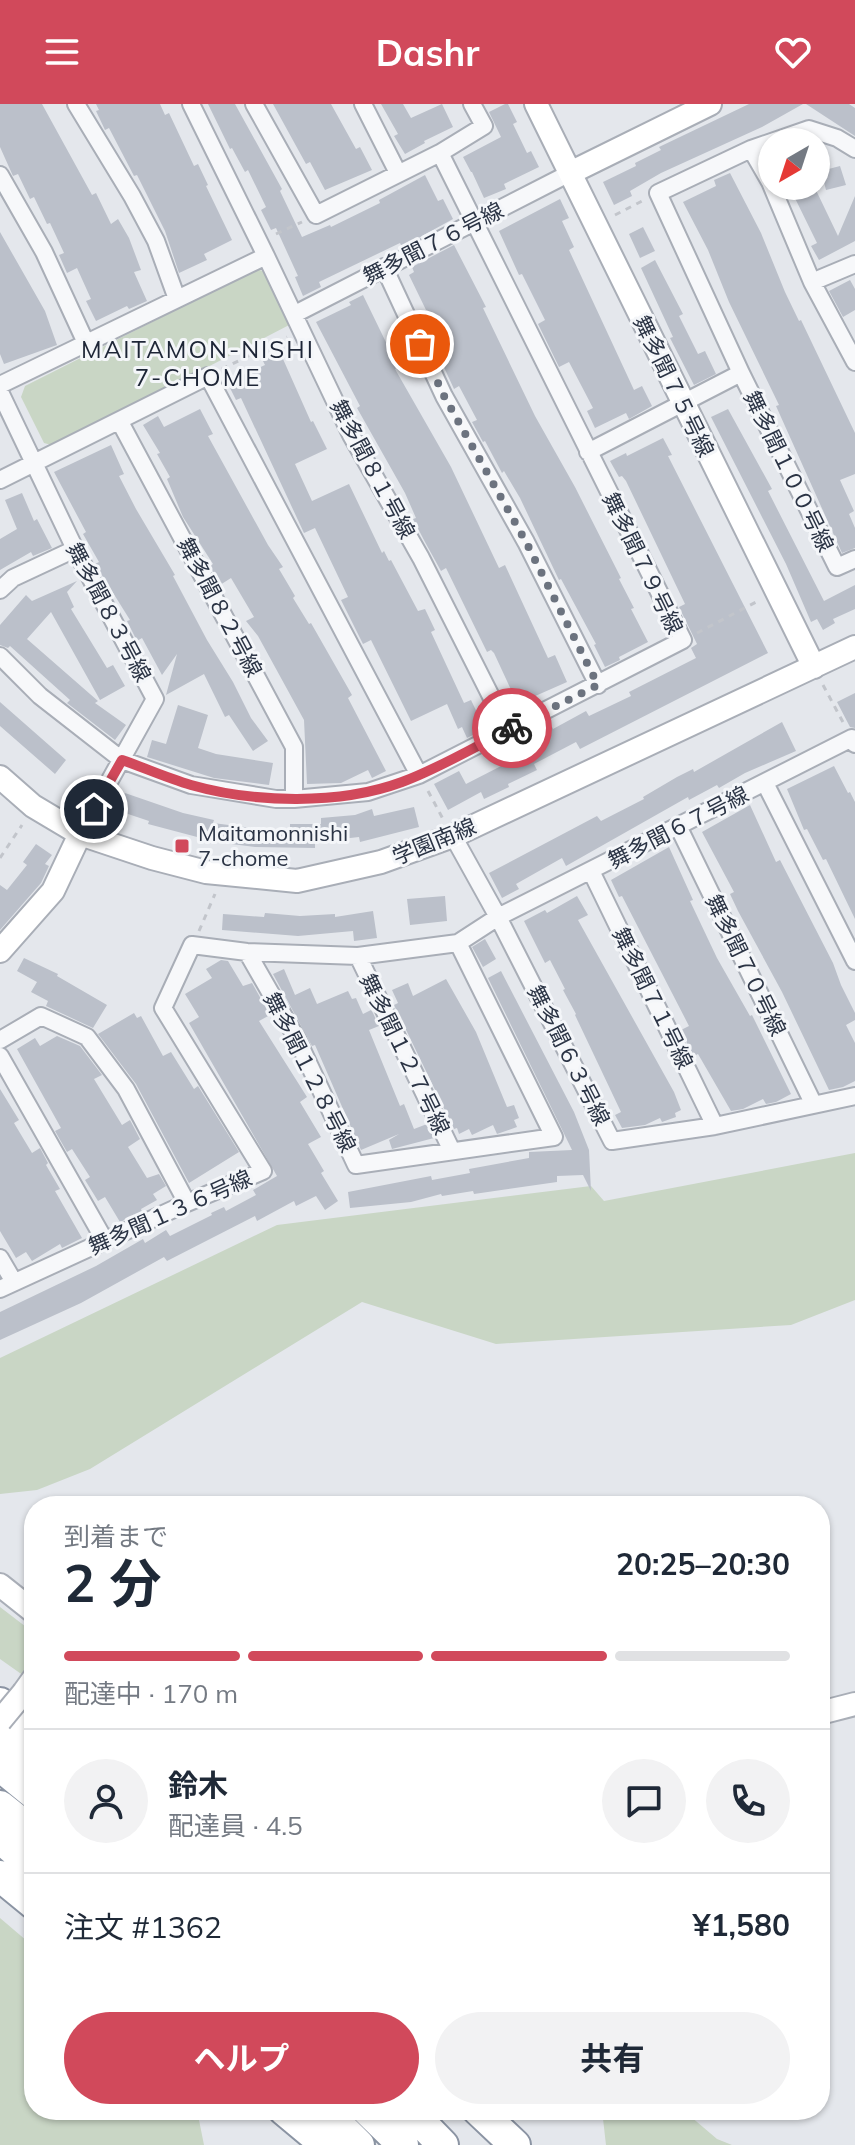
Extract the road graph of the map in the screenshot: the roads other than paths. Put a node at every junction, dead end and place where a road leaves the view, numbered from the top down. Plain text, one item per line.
1 (76, 104) edge
2 (191, 104) edge
3 (254, 104) edge
4 (363, 104) edge
5 (472, 104) edge
6 (536, 104) edge
7 (710, 104) edge
8 (751, 149) junction
9 (855, 149) edge
10 (440, 153) junction
11 (398, 173) junction
12 (570, 173) junction
13 (0, 175) edge
14 (476, 221) junction
15 (263, 249) junction
16 (855, 264) edge
17 (384, 267) junction
18 (812, 282) junction
19 (177, 299) junction
20 (295, 314) junction
21 (86, 343) junction
22 (855, 362) edge
23 (741, 373) junction
24 (0, 385) edge
25 (0, 392) edge
26 (682, 404) junction
27 (120, 422) junction
28 (588, 452) junction
29 (34, 462) junction
30 (0, 480) edge
31 (75, 549) junction
32 (855, 559) edge
33 (0, 590) edge
34 (855, 647) edge
35 (0, 656) edge
36 (814, 667) junction
37 (598, 685) junction
38 (508, 730) junction
39 (853, 741) edge
40 (122, 760) junction
41 (419, 775) junction
42 (0, 777) edge
43 (765, 783) junction
44 (294, 799) junction
45 (678, 826) junction
46 (80, 834) junction
47 (453, 836) junction
48 (591, 871) junction
49 (498, 917) junction
50 (458, 943) junction
51 (0, 951) edge
52 (247, 952) junction
53 (358, 956) junction
54 (855, 961) edge
55 (0, 1040) edge
56 (0, 1056) edge
57 (855, 1096) edge
58 (813, 1103) junction
59 (715, 1126) junction
60 (452, 1151) junction
61 (187, 1203) junction
62 (105, 1241) junction
63 (0, 1258) edge
64 (7, 1285) edge
65 (0, 1585) edge
66 (24, 1604) edge
67 (19, 1691) edge
68 (855, 1704) edge
69 (830, 1710) edge
70 (0, 1721) edge
71 (0, 1738) edge
72 (24, 1755) edge
73 (0, 1766) edge
74 (24, 1786) edge
75 (0, 1806) edge
76 (24, 1825) edge
77 (0, 1838) edge
78 (24, 1858) edge
79 (0, 1876) edge
80 (24, 1896) edge
81 (377, 2120) edge
82 (419, 2120) edge
83 (489, 2120) edge
84 (509, 2120) edge
85 (323, 2126) edge
86 (359, 2145) edge
87 (403, 2145) edge
88 (443, 2145) edge
89 (515, 2145) edge
90 (533, 2145) edge

1 - 19 street
2 - 15 street, 舞多聞８１号線
3 - 11 street
4 - 11 street
5 - 10 street
6 - 12 street, 舞多聞７５号線
7 - 12 street
8 - 9 street
8 - 18 street
8 - 23 street
10 - 11 street
10 - 14 street, 舞多聞７９号線
12 - 14 street, 舞多聞７６号線
12 - 26 street, 舞多聞７５号線
13 - 21 street
14 - 17 street, 舞多聞７６号線
14 - 28 street, 舞多聞７９号線
15 - 19 street
15 - 20 street, 舞多聞８１号線
16 - 18 street
17 - 20 street, 舞多聞７６号線
17 - 37 street
18 - 22 street
19 - 21 street
20 - 38 street, 舞多聞８１号線
21 - 24 street
23 - 26 street, 舞多聞１００号線
23 - 32 street, 舞多聞１００号線
25 - 29 street
26 - 28 street, 舞多聞１００号線
26 - 36 street, 舞多聞７５号線
27 - 29 street
27 - 41 street
27 - 44 street, 舞多聞８２号線
28 - 37 street, 舞多聞７９号線
29 - 30 street
29 - 31 street, 舞多聞８３号線
31 - 33 street
31 - 40 street, 舞多聞８３号線
34 - 36 street, 学園南線
35 - 40 street, 舞多聞７９号線
36 - 47 street, 学園南線
37 - 38 street, 舞多聞７９号線
38 - 41 street, 舞多聞７９号線
39 - 43 street, 舞多聞６７号線
40 - 44 street, 舞多聞７９号線
40 - 46 street
41 - 44 street, 舞多聞７９号線
42 - 46 street, 学園南線
43 - 45 street, 舞多聞６７号線
43 - 54 street
45 - 48 street, 舞多聞６７号線
45 - 58 street, 舞多聞７０号線
46 - 47 street, 学園南線
46 - 51 street
47 - 49 street, 舞多聞６３号線
48 - 49 street, 舞多聞６７号線
48 - 59 street, 舞多聞７１号線
49 - 50 street, 舞多聞６７号線
49 - 59 street, 舞多聞６３号線
50 - 53 street
50 - 60 street, 舞多聞１２８号線
52 - 53 street
52 - 60 street, 舞多聞１２８号線
52 - 61 street, 舞多聞１３６号線
53 - 60 street, 舞多聞１２７号線
55 - 61 street
56 - 62 street
57 - 58 street, 舞多聞６３号線
58 - 59 street, 舞多聞６３号線
61 - 62 street, 舞多聞１３６号線
62 - 64 street, 舞多聞１３６号線
63 - 64 street
65 - 66 street
67 - 70 street, bridge
68 - 69 street
71 - 72 highway
73 - 74 highway
75 - 76 highway
77 - 78 highway
79 - 80 highway
81 - 87 highway
82 - 88 highway
83 - 89 highway
84 - 90 highway
85 - 86 highway

